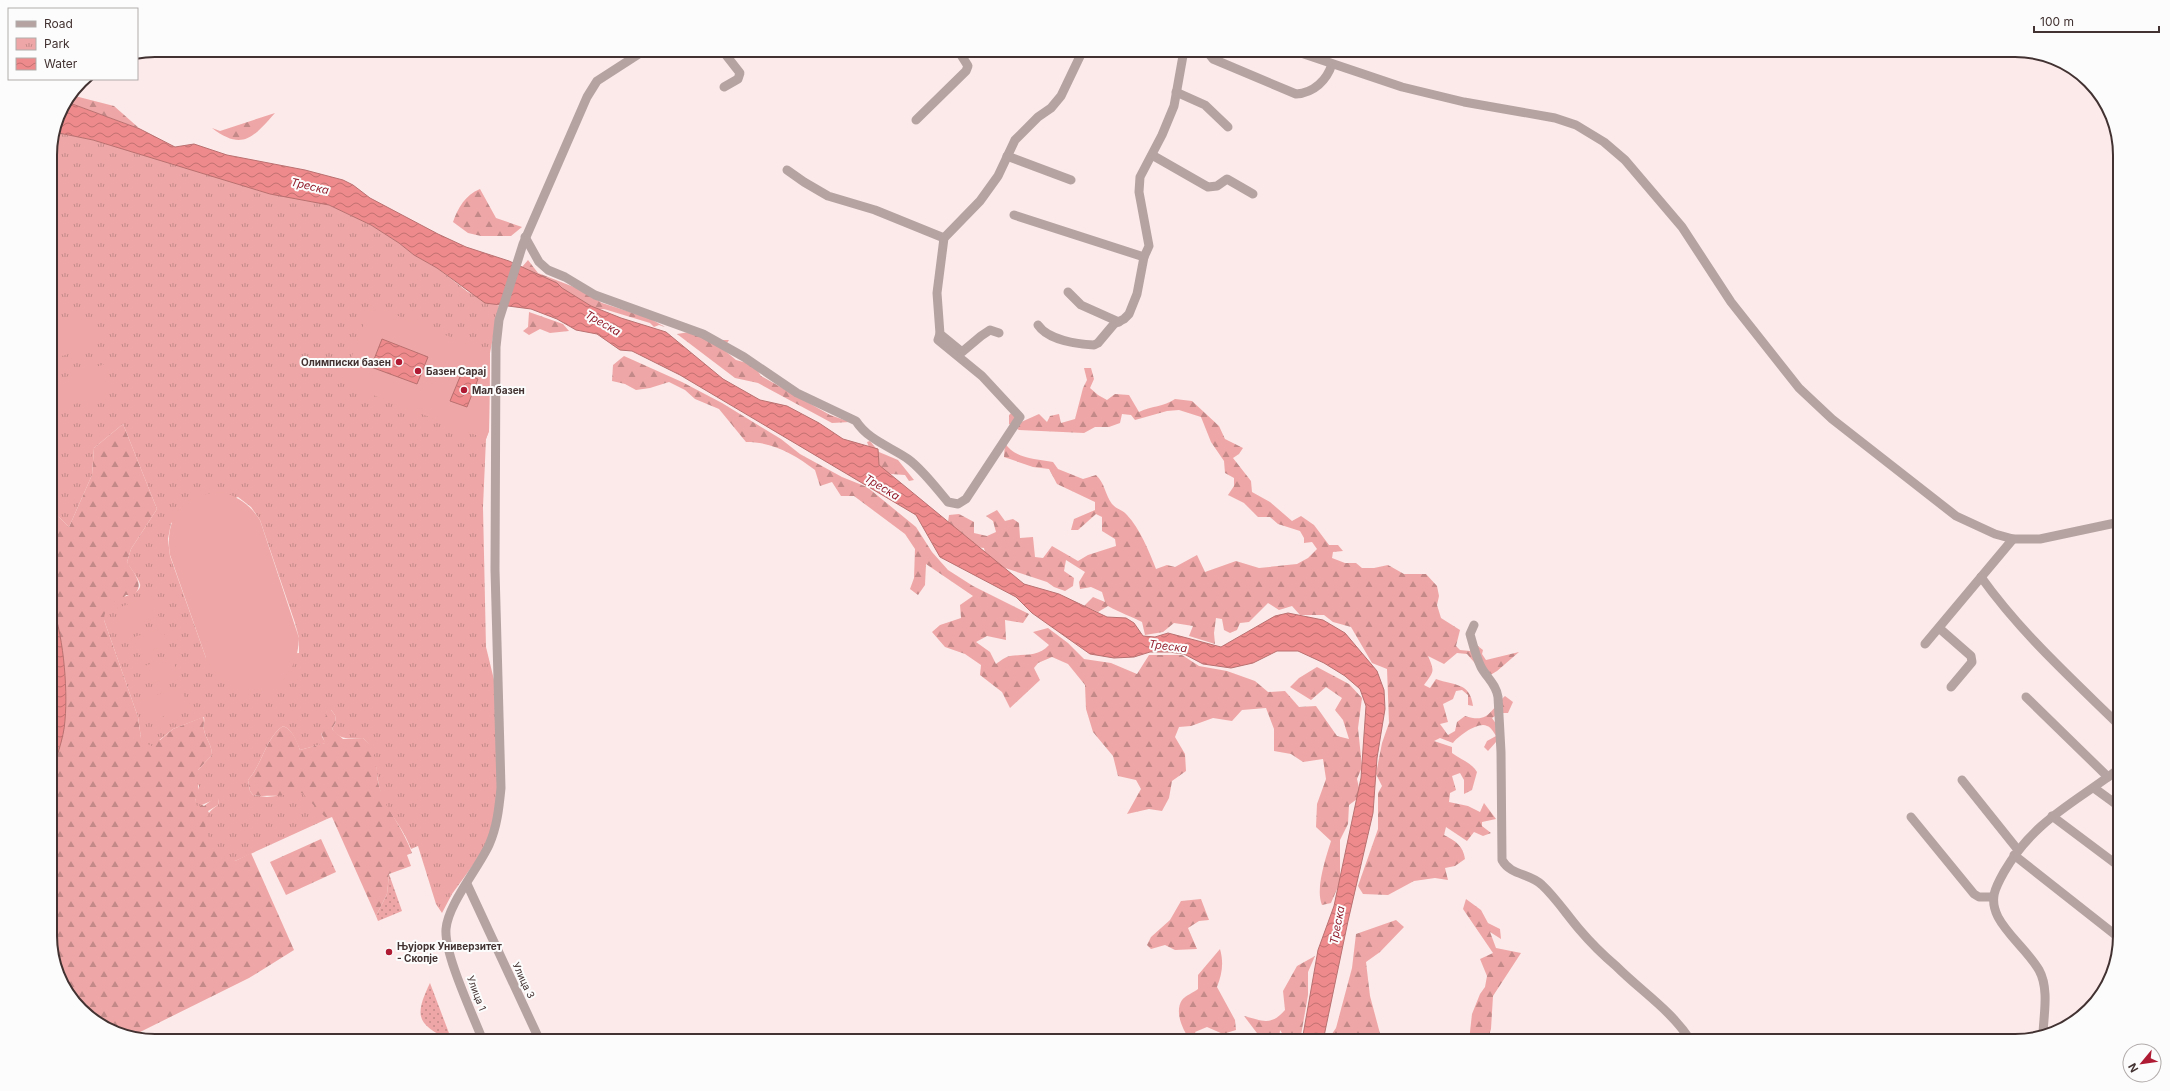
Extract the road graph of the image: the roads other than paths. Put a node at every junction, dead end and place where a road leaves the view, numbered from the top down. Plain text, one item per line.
1 (634, 57) edge
2 (727, 57) edge
3 (962, 57) edge
4 (1080, 57) edge
5 (1183, 57) edge
6 (1211, 57) edge
7 (1312, 57) edge
8 (1332, 64) junction
9 (724, 87) dead end
10 (1176, 92) junction
11 (916, 120) dead end
12 (1228, 127) dead end
13 (1152, 155) junction
14 (1008, 156) junction
15 (786, 170) dead end
16 (1071, 180) dead end
17 (1253, 194) dead end
18 (1014, 214) dead end
19 (525, 237) junction
20 (944, 238) junction
21 (1144, 257) junction
22 (1068, 292) dead end
23 (1119, 322) junction
24 (1038, 325) dead end
25 (999, 333) dead end
26 (940, 334) junction
27 (2113, 523) edge
28 (2013, 539) junction
29 (1981, 577) junction
30 (1474, 625) dead end
31 (1938, 628) junction
32 (1926, 644) dead end
33 (1951, 687) dead end
34 (2026, 697) dead end
35 (2113, 720) edge
36 (2113, 773) edge
37 (2108, 777) junction
38 (1962, 780) dead end
39 (2094, 788) junction
40 (2113, 802) edge
41 (2052, 816) junction
42 (1911, 817) dead end
43 (2016, 853) junction
44 (2113, 862) edge
45 (467, 884) junction
46 (1993, 897) junction
47 (2113, 933) edge
48 (2045, 1029) edge
49 (480, 1034) edge
50 (537, 1034) edge
51 (1686, 1034) edge

1 - 19 street, Улица 1
2 - 9 street
3 - 11 street
4 - 14 street
5 - 10 street
6 - 8 street
7 - 8 street
8 - 28 street
10 - 12 street
10 - 13 street
13 - 17 street
13 - 21 street
14 - 16 street
14 - 20 street
15 - 20 street
18 - 21 street
19 - 26 street
19 - 45 street, Улица 1
20 - 26 street
21 - 23 street
22 - 23 street
23 - 24 street
25 - 26 street
27 - 28 street
28 - 29 street
29 - 31 street
29 - 35 street
30 - 51 street
31 - 32 street
31 - 33 street
34 - 37 street
36 - 37 street
37 - 39 street
38 - 43 street
39 - 40 street
39 - 41 street
41 - 43 street
41 - 44 street
42 - 46 street
43 - 46 street
43 - 47 street
45 - 49 street, Улица 1
45 - 50 street, Улица 3
46 - 48 street

